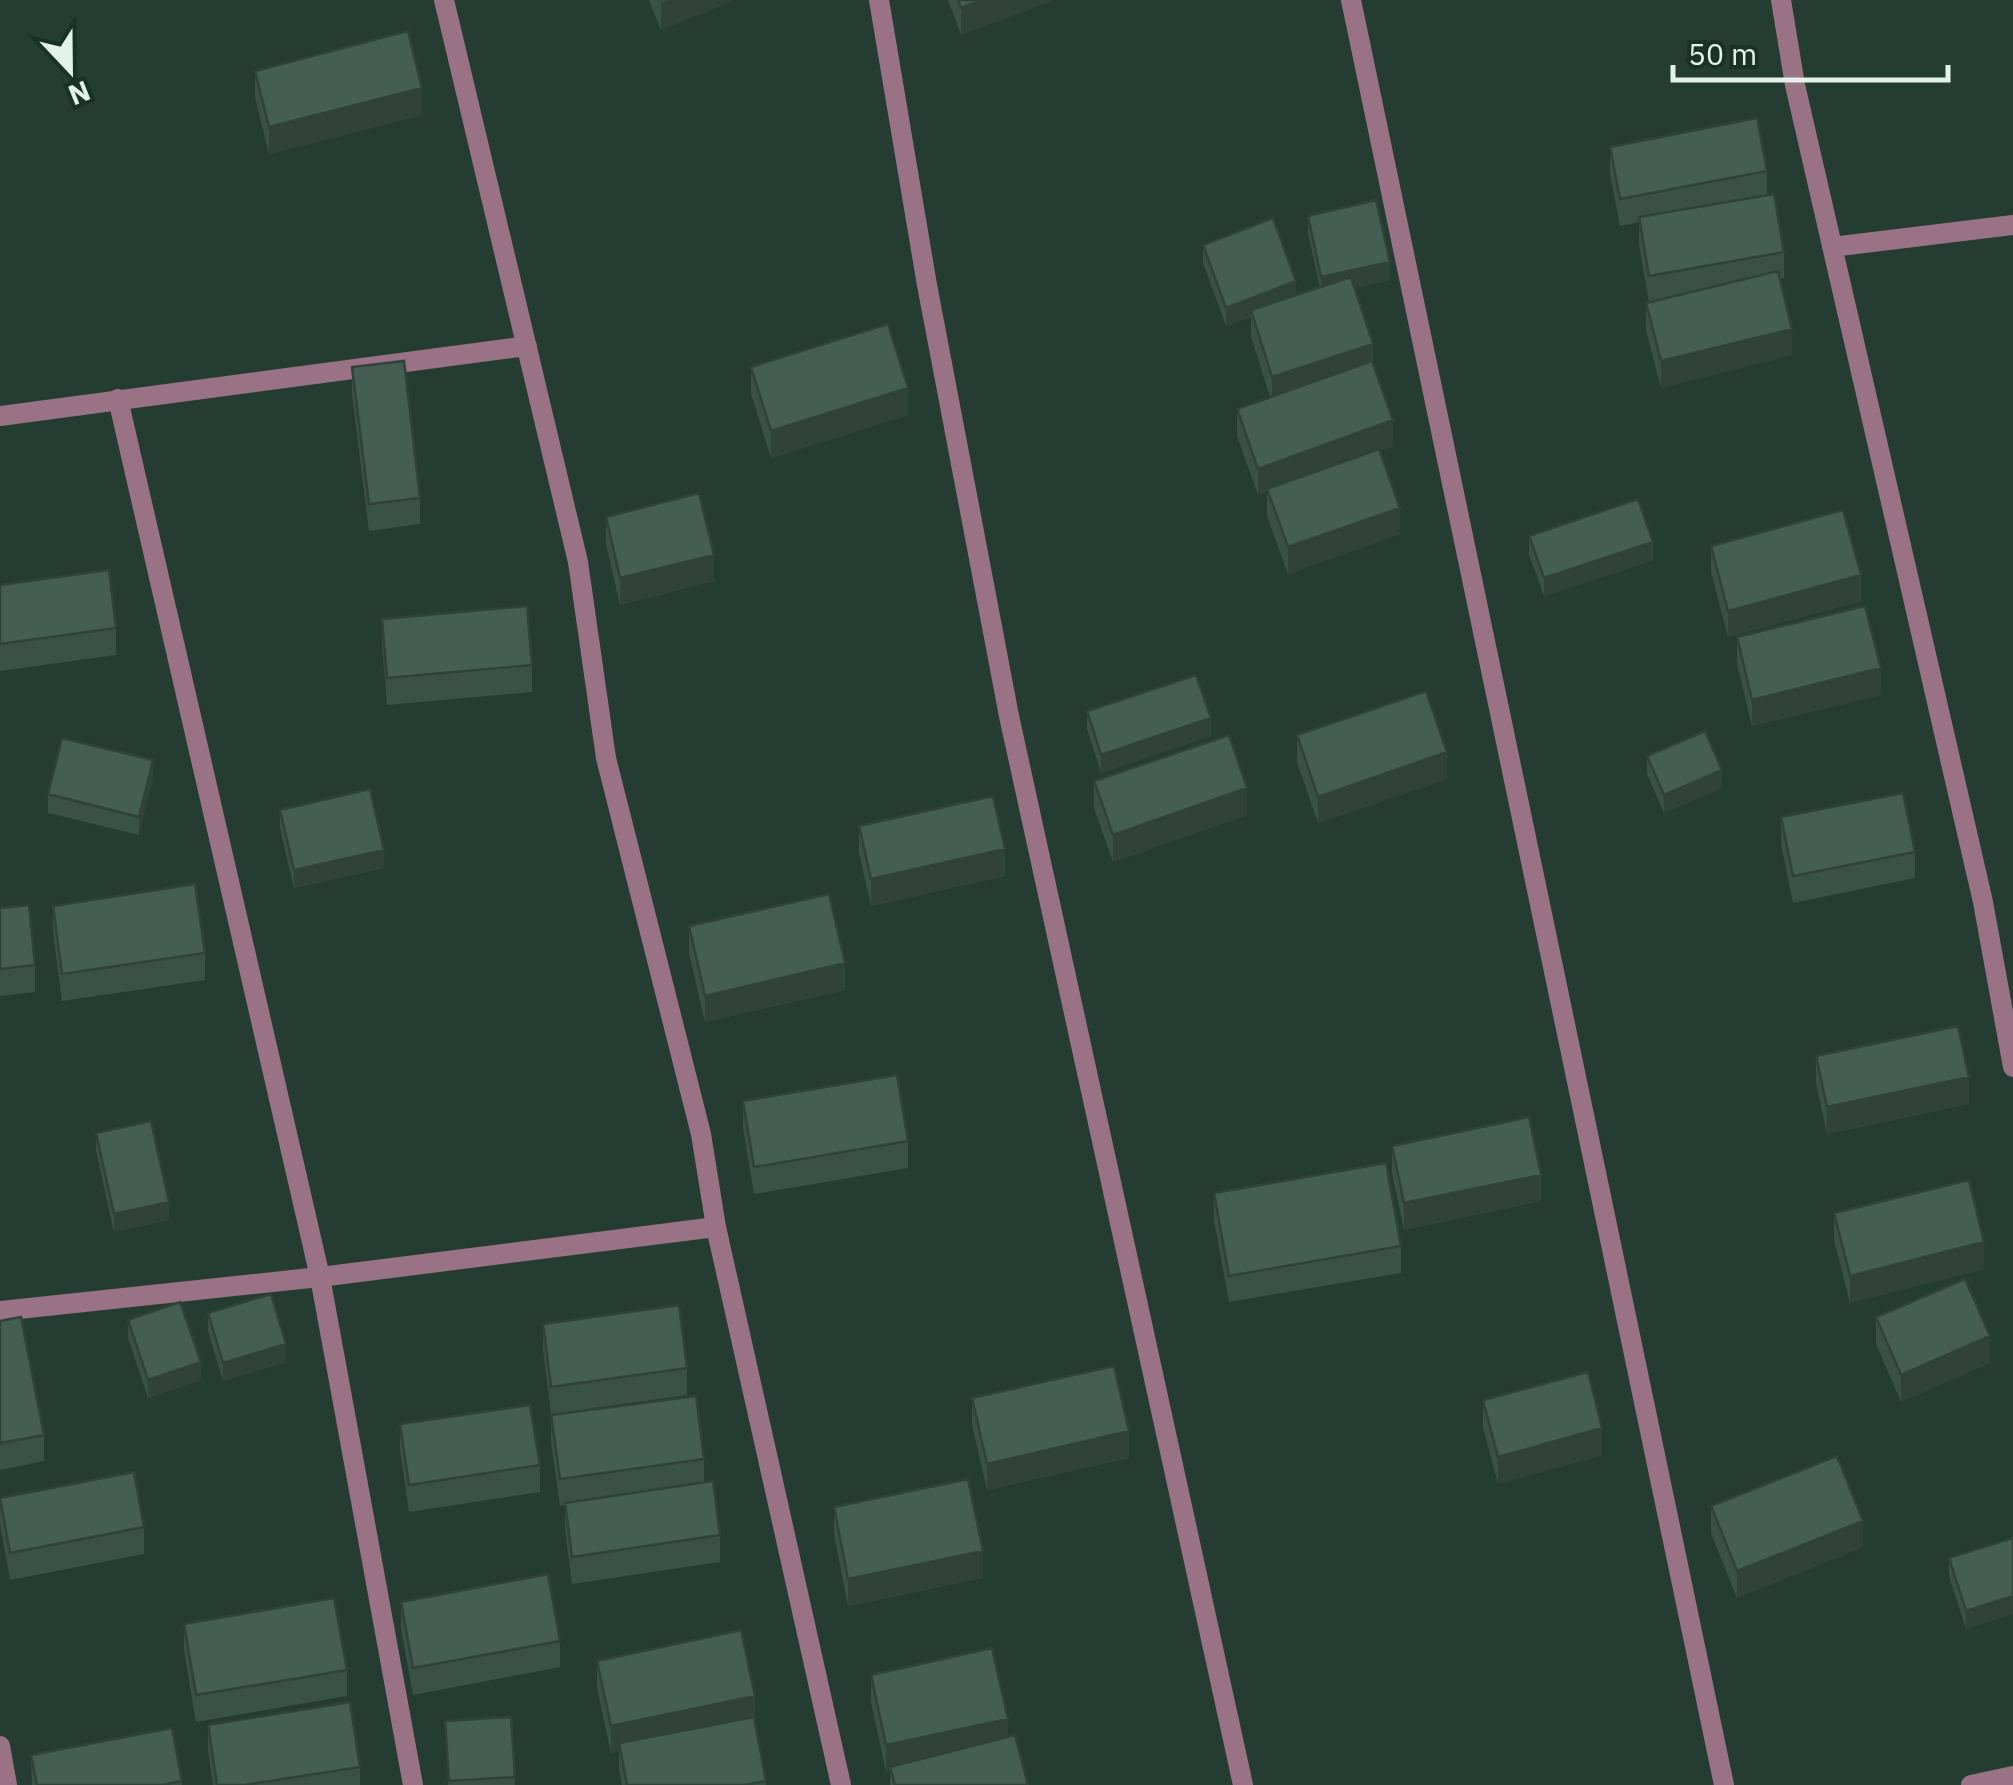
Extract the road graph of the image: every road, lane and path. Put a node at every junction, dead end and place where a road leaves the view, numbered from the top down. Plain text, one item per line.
1 (444, 0) edge
2 (879, 0) edge
3 (1351, 0) edge
4 (1781, 0) edge
5 (2013, 225) edge
6 (1832, 248) junction
7 (527, 346) junction
8 (118, 399) junction
9 (0, 416) edge
10 (2013, 1067) edge
11 (716, 1227) junction
12 (320, 1277) junction
13 (0, 1311) edge
14 (0, 1746) edge
15 (2013, 1776) edge
16 (7, 1785) edge
17 (413, 1785) edge
18 (841, 1785) edge
19 (1243, 1785) edge
20 (1724, 1785) edge
21 (1971, 1785) edge

1 - 7 street
2 - 19 street
3 - 20 street
4 - 6 street
5 - 6 street
6 - 10 street
7 - 8 street
7 - 11 street
8 - 9 street
8 - 12 street
11 - 12 street
11 - 18 street
12 - 13 street
12 - 17 street
14 - 16 street
15 - 21 street

